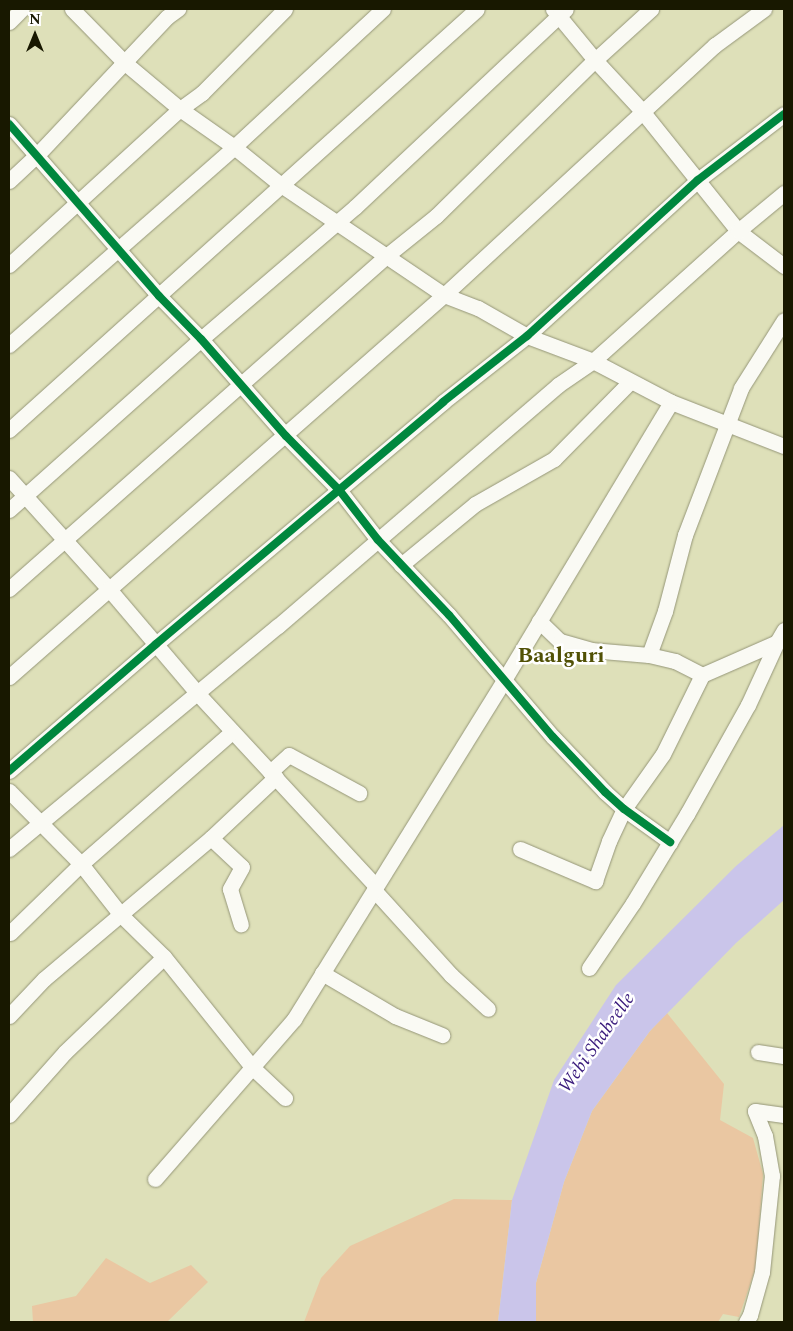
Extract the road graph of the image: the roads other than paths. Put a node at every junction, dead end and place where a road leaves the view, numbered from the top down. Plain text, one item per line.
1 (22, 9) edge
2 (72, 9) edge
3 (178, 9) edge
4 (284, 9) edge
5 (383, 9) edge
6 (477, 9) edge
7 (651, 9) edge
8 (764, 9) edge
9 (559, 11) edge
10 (9, 22) edge
11 (595, 60) junction
12 (125, 63) junction
13 (180, 109) junction
14 (642, 111) junction
15 (784, 114) edge
16 (9, 124) edge
17 (234, 148) junction
18 (37, 155) junction
19 (698, 180) junction
20 (9, 181) edge
21 (281, 185) junction
22 (784, 193) edge
23 (76, 203) junction
24 (336, 222) junction
25 (738, 232) junction
26 (120, 249) junction
27 (385, 257) junction
28 (9, 265) edge
29 (784, 266) edge
30 (444, 295) junction
31 (159, 296) junction
32 (784, 320) edge
33 (526, 336) junction
34 (201, 339) junction
35 (9, 345) edge
36 (592, 361) junction
37 (630, 382) junction
38 (241, 385) junction
39 (671, 402) junction
40 (727, 423) junction
41 (9, 430) edge
42 (286, 436) junction
43 (784, 446) edge
44 (9, 478) edge
45 (340, 491) junction
46 (24, 497) junction
47 (9, 510) edge
48 (63, 539) junction
49 (378, 540) junction
50 (401, 565) junction
51 (9, 589) edge
52 (109, 589) junction
53 (539, 621) junction
54 (781, 636) edge
55 (156, 644) junction
56 (649, 655) junction
57 (702, 675) junction
58 (9, 677) edge
59 (504, 680) junction
60 (198, 694) junction
61 (232, 732) junction
62 (9, 771) edge
63 (273, 774) junction
64 (9, 791) edge
65 (358, 793) dead end
66 (624, 809) junction
67 (40, 824) junction
68 (211, 838) junction
69 (670, 842) junction
70 (9, 849) edge
71 (520, 850) dead end
72 (81, 864) junction
73 (375, 888) junction
74 (121, 915) junction
75 (241, 924) dead end
76 (10, 934) dead end
77 (164, 957) junction
78 (589, 968) dead end
79 (322, 973) junction
80 (488, 1009) dead end
81 (9, 1016) edge
82 (442, 1035) dead end
83 (758, 1052) dead end
84 (784, 1056) edge
85 (253, 1068) junction
86 (285, 1098) dead end
87 (9, 1114) edge
88 (784, 1115) edge
89 (154, 1179) dead end
90 (746, 1322) edge

1 - 10 street
2 - 12 street
3 - 12 street
4 - 13 street
5 - 17 street
6 - 21 street
7 - 11 street
8 - 14 street
9 - 11 street
9 - 24 street
11 - 14 street
11 - 27 street
12 - 13 street
12 - 18 street
13 - 17 street
13 - 23 street
14 - 19 street
14 - 30 street
15 - 19 street
16 - 18 street
17 - 21 street
17 - 26 street
18 - 20 street
18 - 23 street
19 - 25 street
19 - 33 street
21 - 24 street
21 - 31 street
22 - 25 street
23 - 26 street
23 - 28 street
24 - 27 street
24 - 34 street
25 - 29 street
25 - 36 street
26 - 31 street
26 - 35 street
27 - 30 street
27 - 38 street
30 - 33 street
30 - 42 street
31 - 34 street
31 - 41 street
32 - 40 street
33 - 36 street
33 - 45 street
34 - 38 street
34 - 46 street
36 - 37 street
36 - 49 street
37 - 39 street
37 - 50 street
38 - 42 street
38 - 48 street
39 - 40 street
39 - 53 street
40 - 43 street
40 - 56 street
42 - 45 street
42 - 52 street
44 - 46 street
45 - 49 street
45 - 55 street
46 - 47 street
46 - 48 street
48 - 51 street
48 - 52 street
49 - 50 street
49 - 60 street
50 - 59 street
52 - 55 street
52 - 58 street
53 - 56 street
53 - 59 street
54 - 57 street
54 - 69 street
55 - 60 street
55 - 62 street
56 - 57 street
57 - 66 street
59 - 66 street
59 - 73 street
60 - 61 street
60 - 67 street
61 - 63 street
61 - 72 street
63 - 65 street
63 - 68 street
63 - 73 street
64 - 67 street
66 - 69 street
66 - 71 street
67 - 70 street
67 - 72 street
68 - 74 street
68 - 75 street
69 - 78 street
72 - 74 street
72 - 76 street
73 - 79 street
73 - 80 street
74 - 77 street
74 - 81 street
77 - 85 street
77 - 87 street
79 - 82 street
79 - 85 street
83 - 84 street
85 - 86 street
85 - 89 street
88 - 90 street

